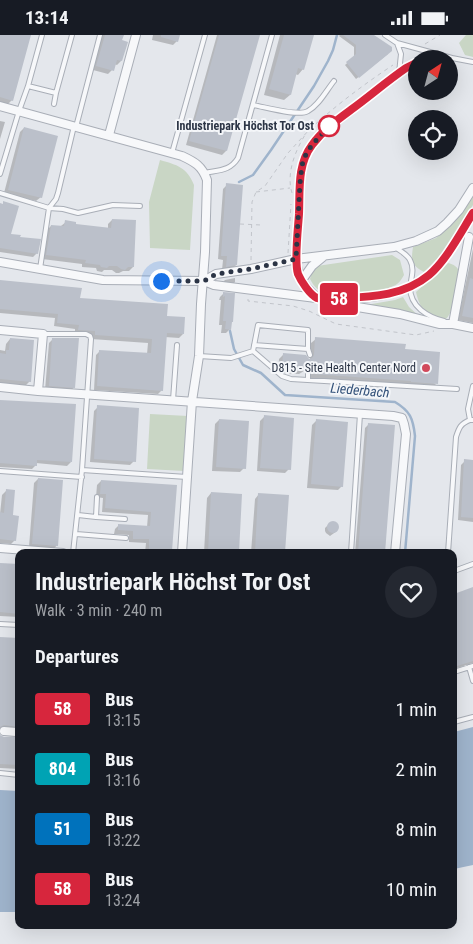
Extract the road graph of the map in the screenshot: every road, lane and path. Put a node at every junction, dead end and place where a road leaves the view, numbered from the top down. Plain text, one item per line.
1 (42, 35) edge
2 (72, 35) edge
3 (100, 35) edge
4 (136, 35) edge
5 (205, 35) edge
6 (272, 35) edge
7 (385, 35) edge
8 (397, 43) junction
9 (423, 50) edge
10 (458, 59) edge
11 (401, 60) junction
12 (473, 63) edge
13 (408, 67) edge
14 (399, 73) junction
15 (334, 81) dead end
16 (28, 86) junction
17 (56, 93) junction
18 (54, 104) dead end
19 (253, 105) junction
20 (0, 106) edge
21 (19, 111) junction
22 (75, 127) junction
23 (109, 135) junction
24 (172, 153) junction
25 (205, 173) junction
26 (0, 174) edge
27 (290, 188) junction
28 (473, 188) edge
29 (256, 192) dead end
30 (0, 193) edge
31 (140, 206) dead end
32 (49, 209) junction
33 (473, 213) edge
34 (240, 224) dead end
35 (261, 225) dead end
36 (469, 237) dead end
37 (395, 247) junction
38 (325, 256) junction
39 (296, 259) junction
40 (288, 261) junction
41 (0, 262) edge
42 (40, 269) junction
43 (204, 281) junction
44 (302, 281) junction
45 (410, 287) junction
46 (316, 298) junction
47 (453, 324) junction
48 (473, 328) edge
49 (0, 330) edge
50 (43, 334) junction
51 (177, 345) dead end
52 (254, 345) junction
53 (308, 349) junction
54 (253, 351) junction
55 (310, 355) dead end
56 (199, 356) junction
57 (308, 371) dead end
58 (308, 380) junction
59 (473, 386) edge
60 (0, 387) edge
61 (457, 389) dead end
62 (38, 391) junction
63 (87, 394) junction
64 (172, 400) junction
65 (192, 401) junction
66 (360, 414) junction
67 (471, 420) edge
68 (82, 470) junction
69 (0, 471) edge
70 (82, 477) junction
71 (187, 477) junction
72 (97, 497) dead end
73 (78, 515) junction
74 (96, 517) junction
75 (125, 519) dead end
76 (76, 534) junction
77 (126, 538) dead end
78 (0, 548) edge
79 (15, 549) edge
80 (74, 549) edge
81 (182, 549) edge
82 (351, 549) edge
83 (395, 549) edge
84 (448, 549) edge
85 (473, 564) edge
86 (457, 570) edge
87 (0, 624) edge
88 (15, 625) edge
89 (471, 667) edge
90 (457, 671) edge
91 (473, 681) edge
92 (473, 717) edge
93 (457, 721) edge
94 (4, 731) dead end
95 (15, 732) edge
96 (0, 773) edge
97 (15, 775) edge

1 - 16 lane
2 - 17 lane
3 - 22 lane
4 - 23 street
5 - 24 lane
6 - 19 lane
7 - 8 lane
8 - 9 lane
8 - 11 lane
10 - 12 lane
11 - 14 lane
11 - 27 path
13 - 14 lane
14 - 39 lane
15 - 19 lane
16 - 17 lane
16 - 21 lane
17 - 18 lane
19 - 25 lane
20 - 21 street
21 - 22 street
21 - 26 lane
22 - 23 street
22 - 32 lane
23 - 24 street
24 - 25 street
25 - 43 street
27 - 29 path
27 - 40 path
28 - 37 street
30 - 32 lane
31 - 32 lane
32 - 42 lane
33 - 45 street
34 - 35 path
36 - 47 street
37 - 38 street
37 - 45 lane
38 - 39 street
38 - 44 street
39 - 40 street
39 - 44 street
40 - 43 street
41 - 42 street
42 - 43 street
43 - 46 street
43 - 56 street
44 - 46 street
45 - 46 street
45 - 47 lane
46 - 47 street
47 - 48 street
49 - 50 street
50 - 62 street
50 - 63 lane
51 - 64 lane
52 - 53 lane
52 - 53 lane
52 - 54 lane
53 - 55 lane
54 - 56 lane
54 - 58 lane
56 - 65 street
57 - 58 lane
58 - 61 lane
59 - 67 lane
60 - 62 street
62 - 63 street
63 - 64 street
63 - 68 lane
64 - 65 street
65 - 66 street
65 - 71 street
66 - 82 lane
66 - 83 street
67 - 84 lane
68 - 70 lane
68 - 71 lane
69 - 70 lane
70 - 73 lane
71 - 81 street
72 - 74 lane
73 - 74 lane
73 - 76 lane
74 - 75 lane
76 - 77 lane
76 - 80 lane
78 - 79 street
85 - 86 lane
87 - 88 lane
89 - 90 lane
89 - 91 lane
92 - 93 lane
94 - 95 street
96 - 97 lane

